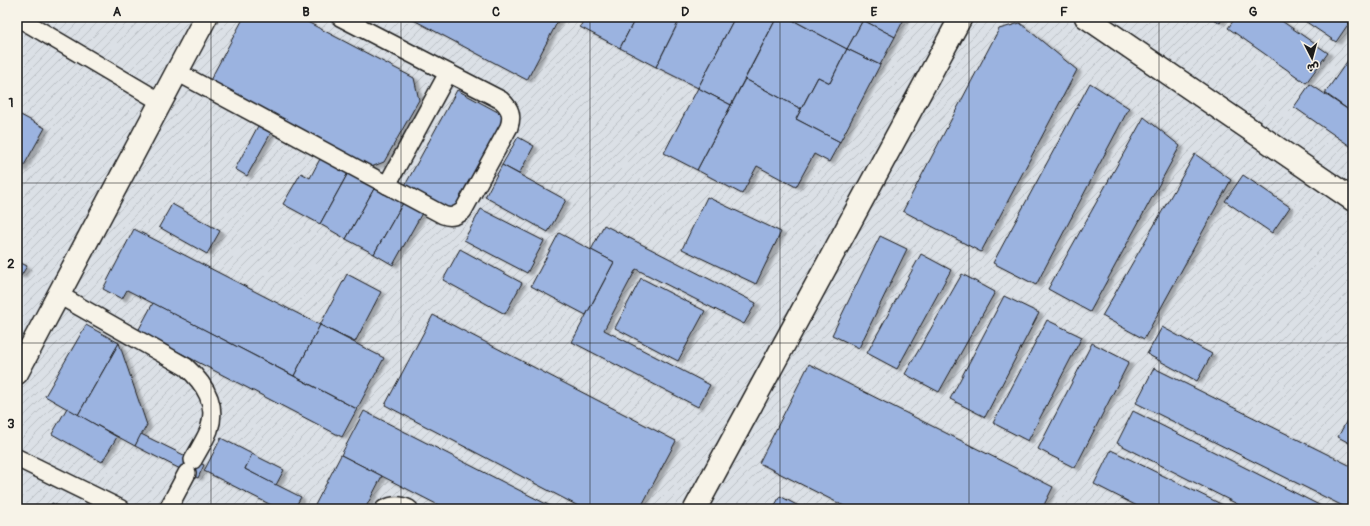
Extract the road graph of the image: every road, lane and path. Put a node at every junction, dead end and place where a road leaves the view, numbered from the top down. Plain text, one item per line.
1 (17, 17) edge
2 (206, 17) edge
3 (340, 17) edge
4 (961, 17) edge
5 (1086, 17) edge
6 (177, 72) junction
7 (448, 73) junction
8 (161, 102) junction
9 (387, 185) junction
10 (1353, 200) edge
11 (58, 295) junction
12 (17, 373) edge
13 (17, 458) edge
14 (121, 509) edge
15 (168, 509) edge
16 (384, 509) edge
17 (409, 509) edge
18 (695, 509) edge

1 - 8 lane
2 - 6 street
3 - 7 lane
4 - 18 street
5 - 10 street
6 - 8 street
6 - 9 lane
7 - 9 lane
7 - 9 lane
8 - 11 street
11 - 12 street
11 - 15 lane
13 - 14 lane
16 - 17 lane

